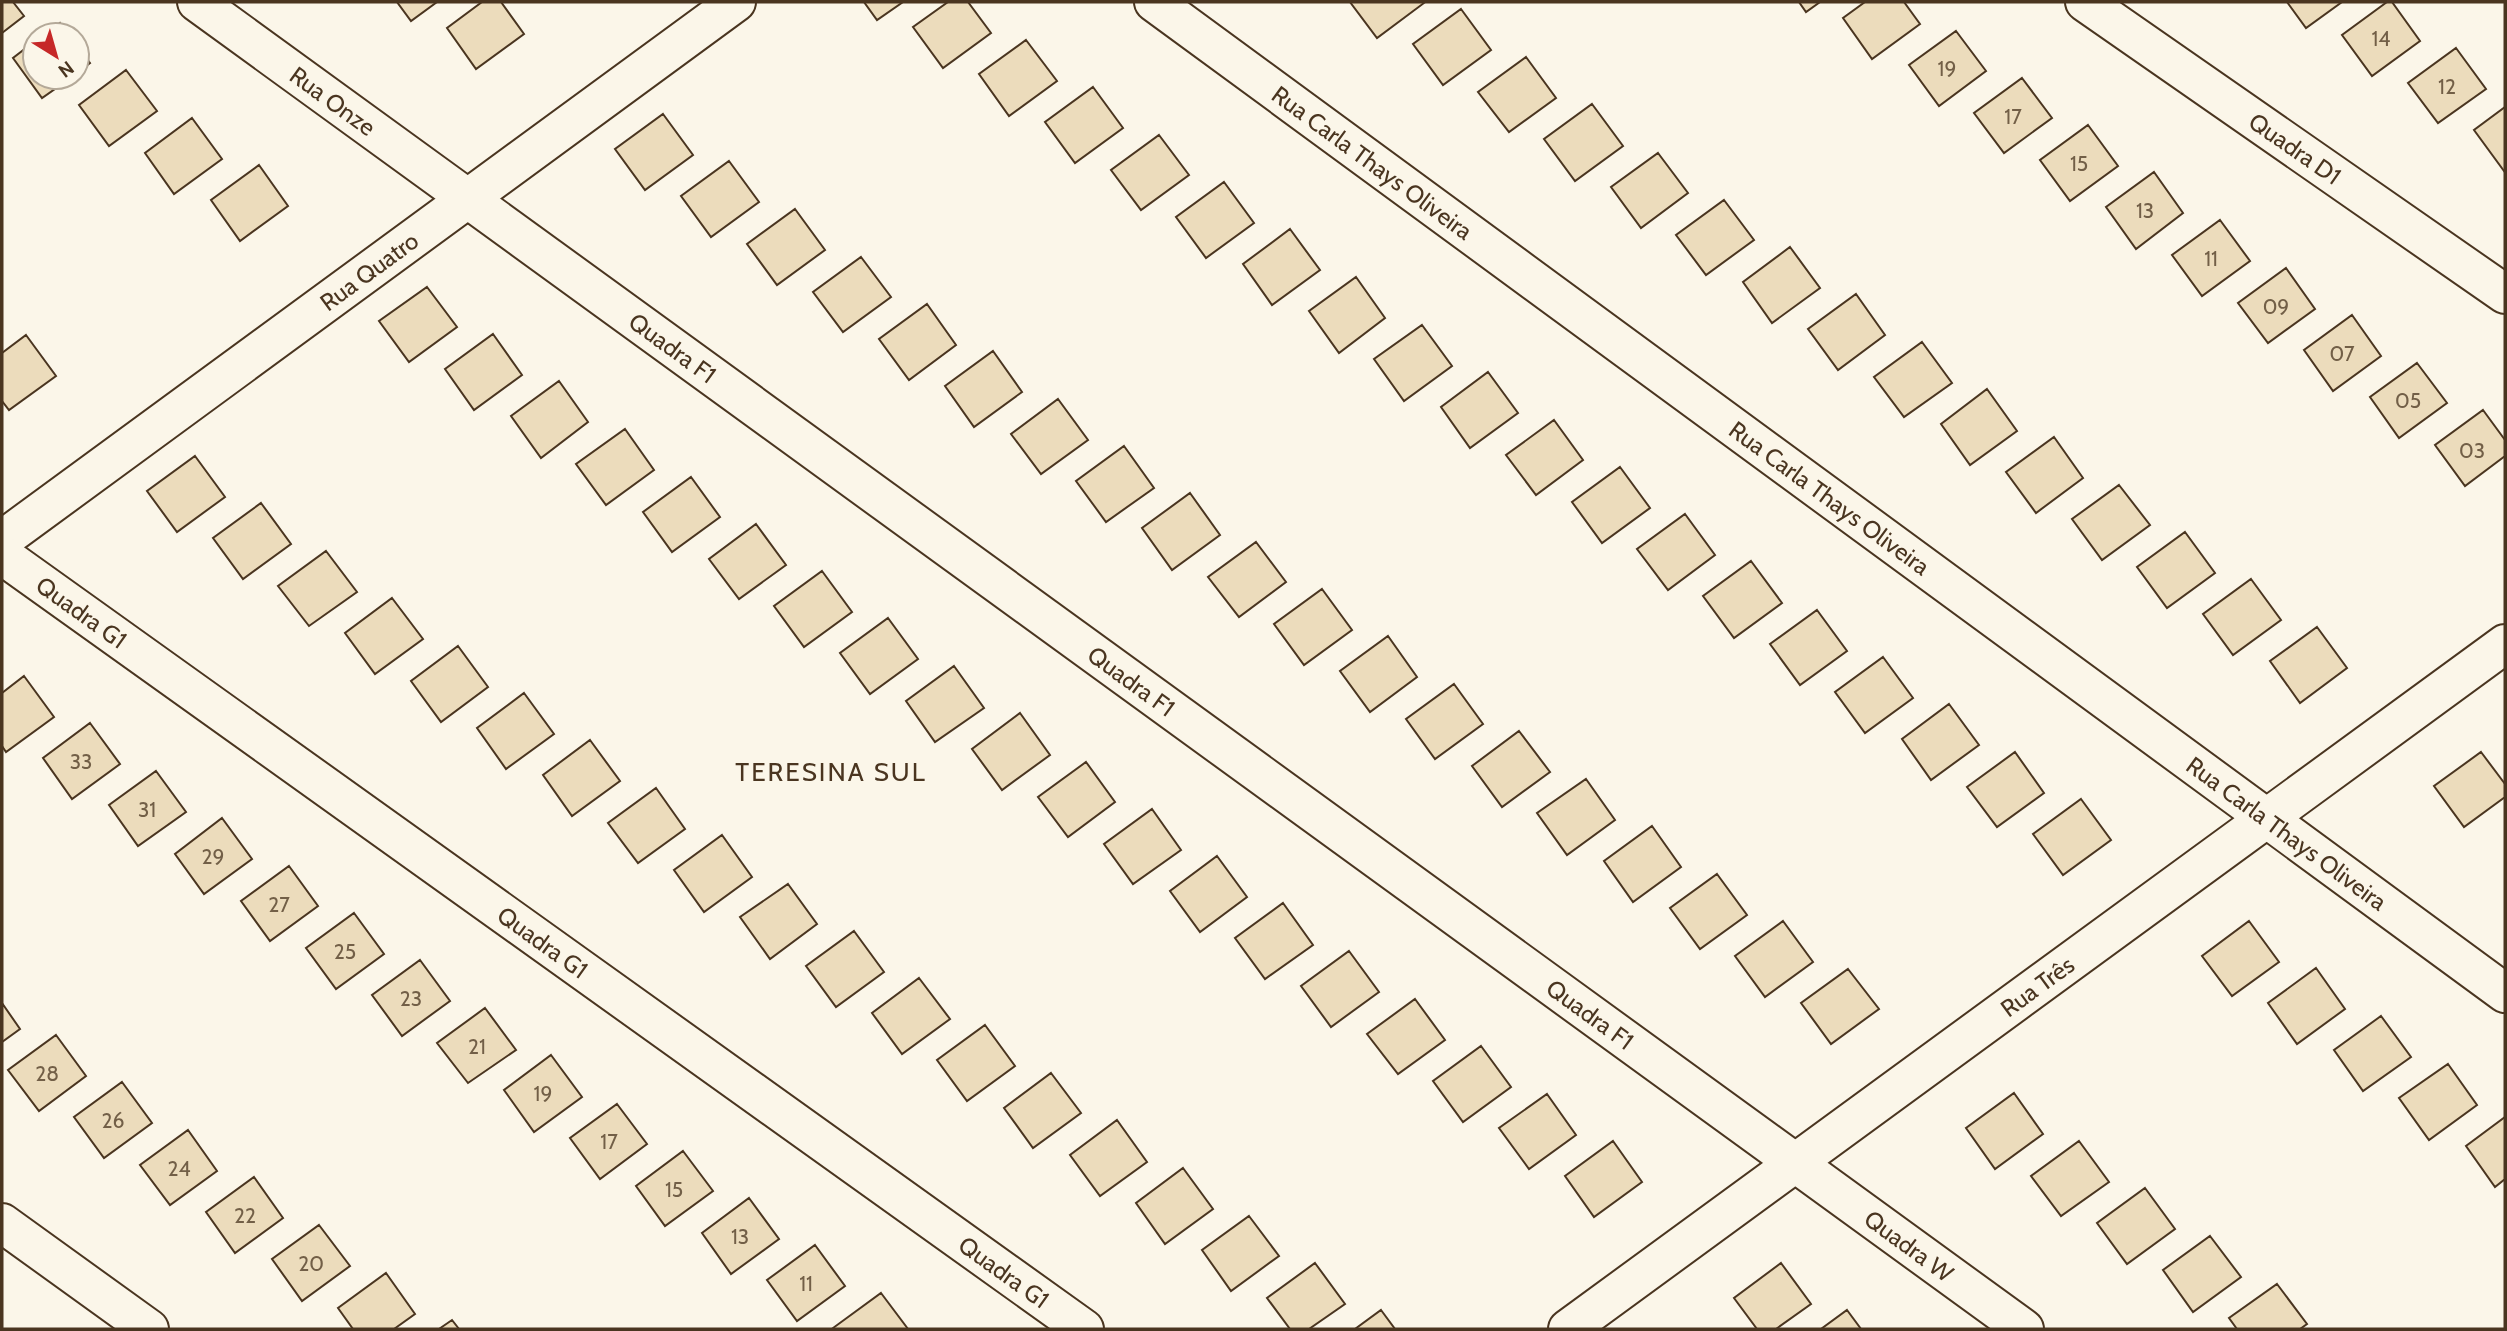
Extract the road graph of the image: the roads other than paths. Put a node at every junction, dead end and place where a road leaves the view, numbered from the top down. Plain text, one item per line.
1 (197, 2) edge
2 (736, 2) edge
3 (1154, 2) edge
4 (2085, 2) edge
5 (468, 198) junction
6 (2505, 294) edge
7 (2, 540) edge
8 (2, 555) edge
9 (2505, 644) edge
10 (2266, 817) junction
11 (2505, 993) edge
12 (1794, 1162) junction
13 (2, 1223) edge
14 (149, 1329) edge
15 (1084, 1329) edge
16 (1568, 1329) edge
17 (2024, 1329) edge

1 - 5 street, Rua Onze
2 - 5 street, Rua Quatro
3 - 10 street, Rua Carla Thays Oliveira
4 - 6 street, Quadra D1
5 - 7 street, Rua Quatro
5 - 12 street, Quadra F1
8 - 15 street, Quadra G1
9 - 10 street, Rua Três
10 - 11 street, Rua Carla Thays Oliveira
10 - 12 street, Rua Três
12 - 16 street, Rua Três
12 - 17 street, Quadra W
13 - 14 street

